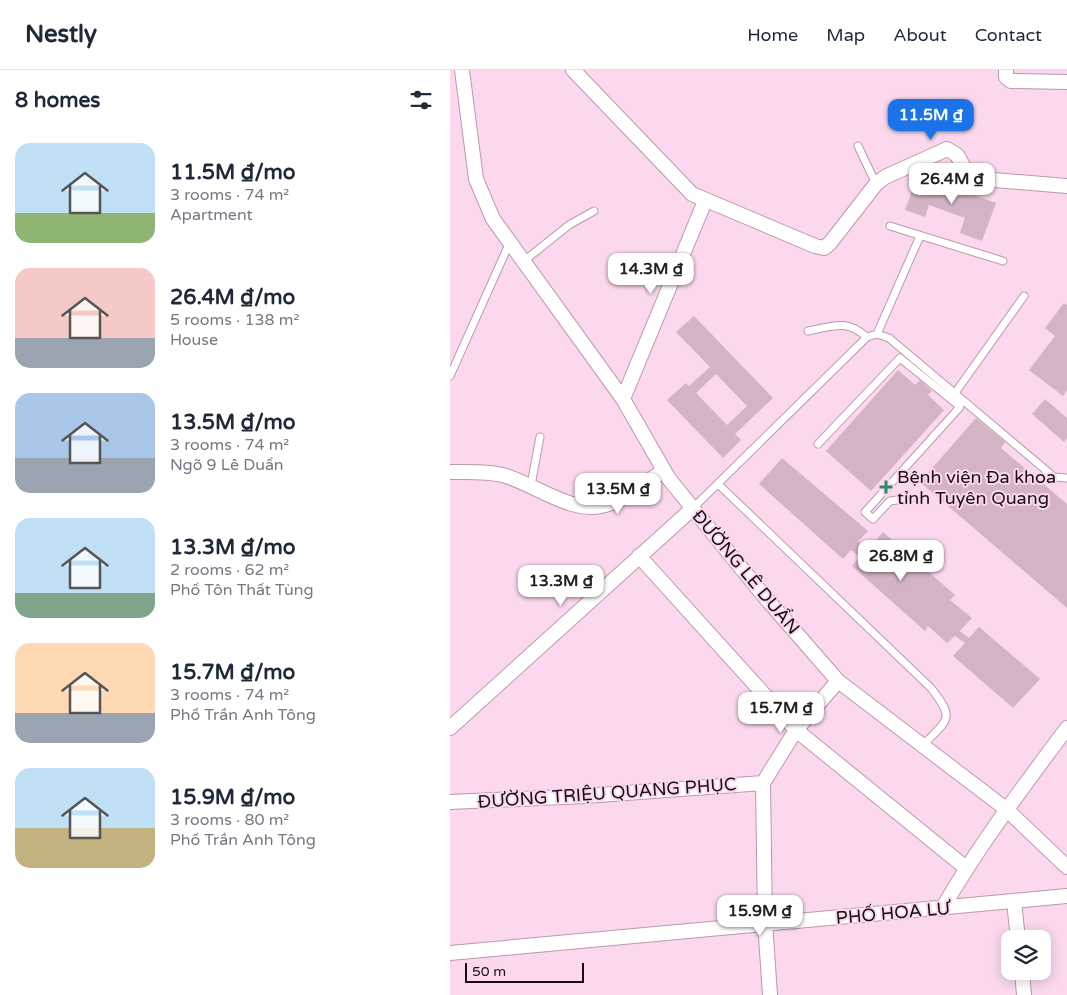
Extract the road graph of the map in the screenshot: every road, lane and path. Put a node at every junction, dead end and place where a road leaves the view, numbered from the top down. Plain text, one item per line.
1 (462, 70) edge
2 (574, 70) edge
3 (1006, 70) edge
4 (1067, 82) edge
5 (858, 146) dead end
6 (876, 184) junction
7 (1067, 186) edge
8 (705, 201) junction
9 (594, 211) dead end
10 (890, 226) dead end
11 (920, 236) junction
12 (510, 242) junction
13 (641, 259) dead end
14 (524, 261) junction
15 (1003, 261) dead end
16 (673, 278) junction
17 (1024, 296) dead end
18 (808, 331) dead end
19 (877, 334) junction
20 (867, 337) junction
21 (450, 376) edge
22 (954, 393) junction
23 (623, 399) junction
24 (960, 407) junction
25 (540, 437) dead end
26 (818, 444) dead end
27 (664, 470) junction
28 (450, 472) edge
29 (1067, 478) edge
30 (531, 484) junction
31 (718, 484) junction
32 (911, 498) dead end
33 (692, 509) junction
34 (639, 556) junction
35 (838, 681) junction
36 (450, 728) edge
37 (796, 730) junction
38 (1067, 731) edge
39 (922, 746) junction
40 (763, 783) junction
41 (450, 802) edge
42 (1006, 809) junction
43 (1067, 867) edge
44 (966, 868) junction
45 (1067, 896) edge
46 (1014, 902) junction
47 (942, 909) junction
48 (764, 922) junction
49 (1017, 930) edge
50 (450, 953) edge
51 (1023, 980) edge
52 (770, 995) edge
53 (1024, 995) edge

1 - 12 street, ĐƯỜNG LÊ DUẨN
2 - 8 street
3 - 4 street
5 - 6 lane
6 - 7 street
6 - 8 street
8 - 16 street
9 - 14 lane
10 - 11 lane
11 - 15 lane
11 - 19 lane
12 - 14 street, ĐƯỜNG LÊ DUẨN
12 - 21 lane
13 - 16 path
14 - 23 street, ĐƯỜNG LÊ DUẨN
16 - 23 street
17 - 22 lane
18 - 20 lane
19 - 20 lane
19 - 22 lane
20 - 31 lane
22 - 24 lane
22 - 29 lane
23 - 27 street, ĐƯỜNG LÊ DUẨN
24 - 26 lane
24 - 32 lane
25 - 30 lane
27 - 30 street
27 - 33 street, ĐƯỜNG LÊ DUẨN
28 - 30 street
31 - 33 lane
31 - 39 lane
33 - 34 street
33 - 35 street, ĐƯỜNG LÊ DUẨN
34 - 36 street
34 - 37 street
35 - 37 street
35 - 39 street, ĐƯỜNG LÊ DUẨN
37 - 40 street
37 - 44 street
38 - 42 street
39 - 42 street, ĐƯỜNG LÊ DUẨN
40 - 41 street, ĐƯỜNG TRIỆU QUANG PHỤC
40 - 48 street
42 - 43 street, ĐƯỜNG LÊ DUẨN
42 - 44 street
44 - 47 street
45 - 46 street, PHỐ HOA LƯ
46 - 47 street, PHỐ HOA LƯ
46 - 49 street
47 - 48 street, PHỐ HOA LƯ
48 - 50 street, PHỐ HOA LƯ
48 - 52 street
51 - 53 street

